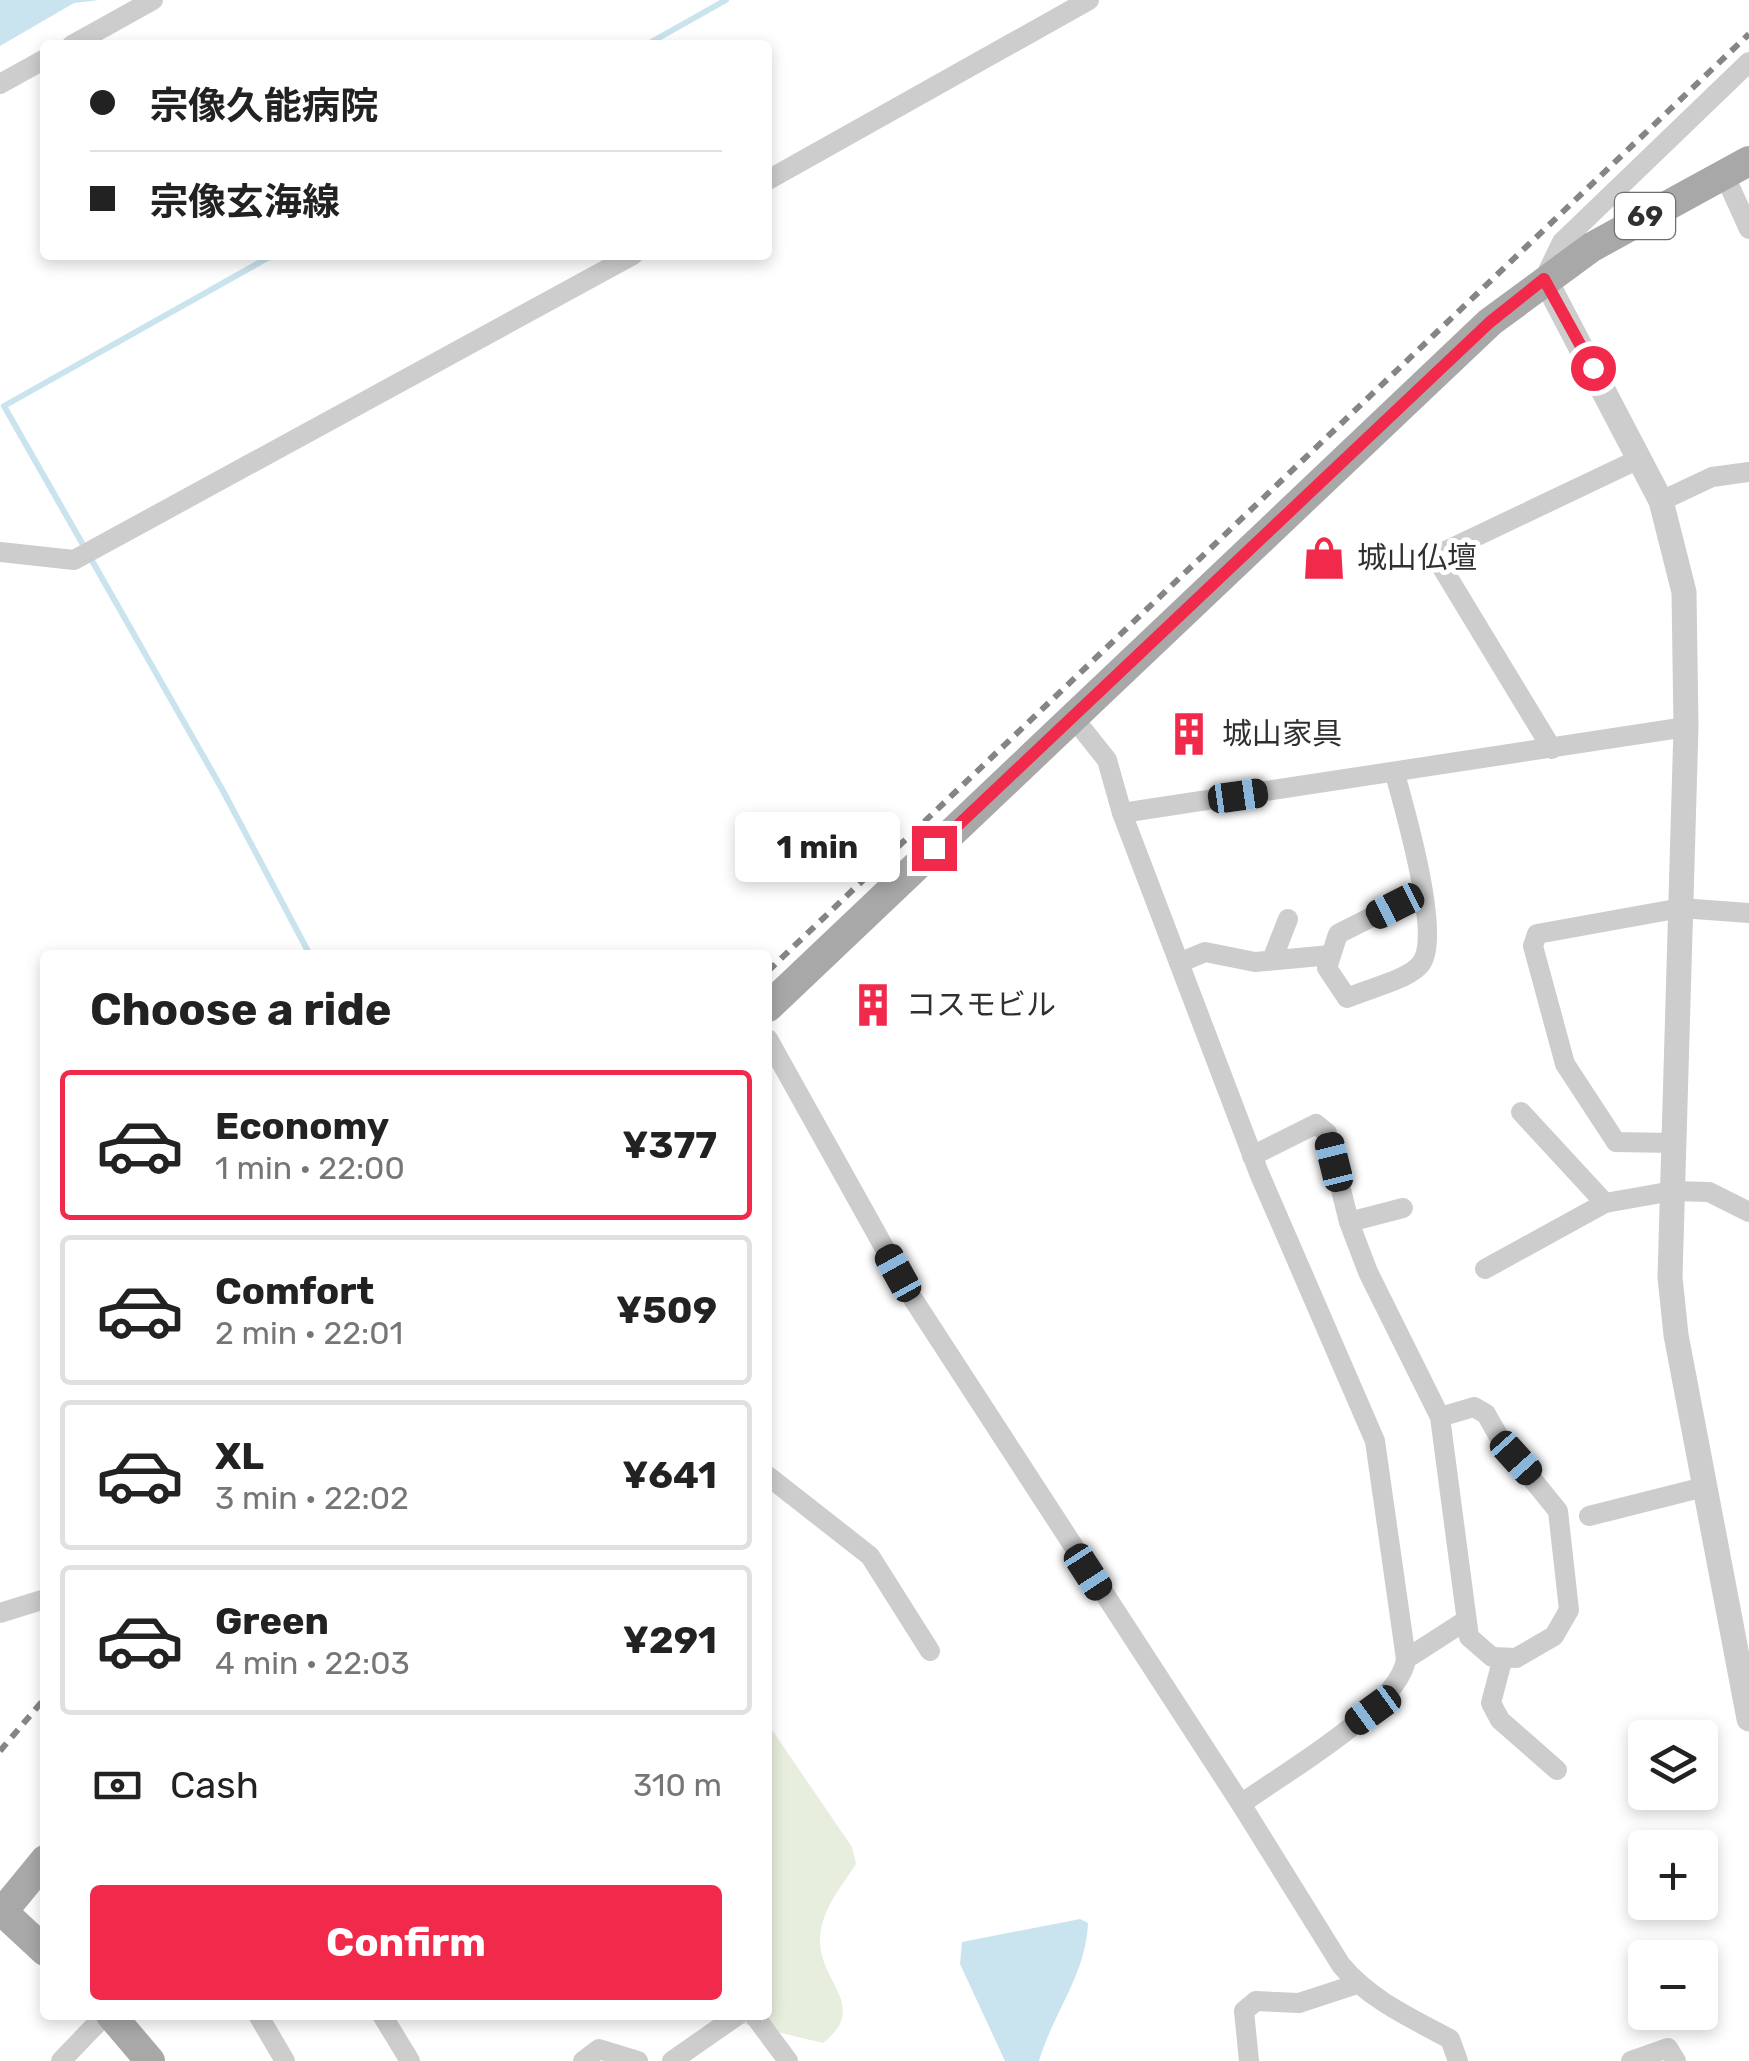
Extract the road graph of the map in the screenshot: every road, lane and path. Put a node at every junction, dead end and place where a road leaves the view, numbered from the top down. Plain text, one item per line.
1 (153, 0) edge
2 (1089, 0) edge
3 (81, 40) edge
4 (1749, 62) edge
5 (40, 63) edge
6 (0, 84) edge
7 (1736, 167) edge
8 (772, 178) edge
9 (1749, 228) edge
10 (624, 260) edge
11 (1544, 279) junction
12 (1641, 458) junction
13 (1749, 472) edge
14 (1661, 501) junction
15 (0, 552) edge
16 (1072, 716) junction
17 (1686, 727) junction
18 (1552, 749) junction
19 (1394, 774) junction
20 (1122, 813) junction
21 (1423, 891) junction
22 (1681, 908) junction
23 (1749, 913) edge
24 (1288, 918) dead end
25 (1331, 955) junction
26 (1272, 960) junction
27 (1179, 963) junction
28 (772, 1003) edge
29 (772, 1046) edge
30 (1521, 1112) dead end
31 (1673, 1143) junction
32 (1252, 1156) junction
33 (1673, 1190) junction
34 (1605, 1203) junction
35 (1403, 1208) dead end
36 (1749, 1212) edge
37 (1349, 1222) junction
38 (1485, 1269) dead end
39 (1440, 1417) junction
40 (772, 1479) edge
41 (1704, 1487) junction
42 (1590, 1516) dead end
43 (40, 1601) edge
44 (0, 1613) edge
45 (1465, 1621) junction
46 (930, 1651) dead end
47 (1406, 1659) junction
48 (1502, 1661) junction
49 (1749, 1719) edge
50 (1557, 1770) dead end
51 (1242, 1804) junction
52 (40, 1866) edge
53 (2, 1914) edge
54 (40, 1947) edge
55 (1357, 1984) junction
56 (103, 2020) edge
57 (113, 2020) edge
58 (261, 2020) edge
59 (385, 2020) edge
60 (731, 2020) edge
61 (758, 2020) edge
62 (61, 2061) edge
63 (150, 2061) edge
64 (285, 2061) edge
65 (410, 2061) edge
66 (583, 2061) edge
67 (638, 2061) edge
68 (672, 2061) edge
69 (788, 2061) edge
70 (1250, 2061) edge
71 (1458, 2061) edge
72 (1631, 2061) edge
73 (1676, 2061) edge

1 - 3 street
2 - 8 street
4 - 11 street
5 - 6 street
7 - 9 street
7 - 11 main road, 69
10 - 15 street
11 - 12 street
11 - 16 main road, 69
12 - 14 street
12 - 18 street
13 - 14 street
14 - 17 street
16 - 20 street
16 - 28 main road, 69
17 - 18 street
17 - 22 street
18 - 19 street
19 - 20 street
19 - 21 street
20 - 27 street
21 - 25 street
21 - 25 street
22 - 23 street
22 - 31 street
22 - 31 street
24 - 26 street
25 - 26 street
26 - 27 street
27 - 32 street
29 - 51 street
30 - 34 street
31 - 33 street
32 - 37 street
32 - 47 street
33 - 34 street
33 - 36 street
33 - 41 street
34 - 38 street
35 - 37 street
37 - 39 street
39 - 45 street
39 - 48 street
40 - 46 street
41 - 42 street
41 - 49 street
43 - 44 street
45 - 47 street
45 - 48 street
47 - 51 street
48 - 50 street
51 - 55 street
52 - 53 main road
53 - 54 main road
55 - 70 street
55 - 71 street
56 - 62 street
57 - 63 main road
58 - 64 street
59 - 65 street
60 - 68 street
61 - 69 street
66 - 67 street
72 - 73 street

